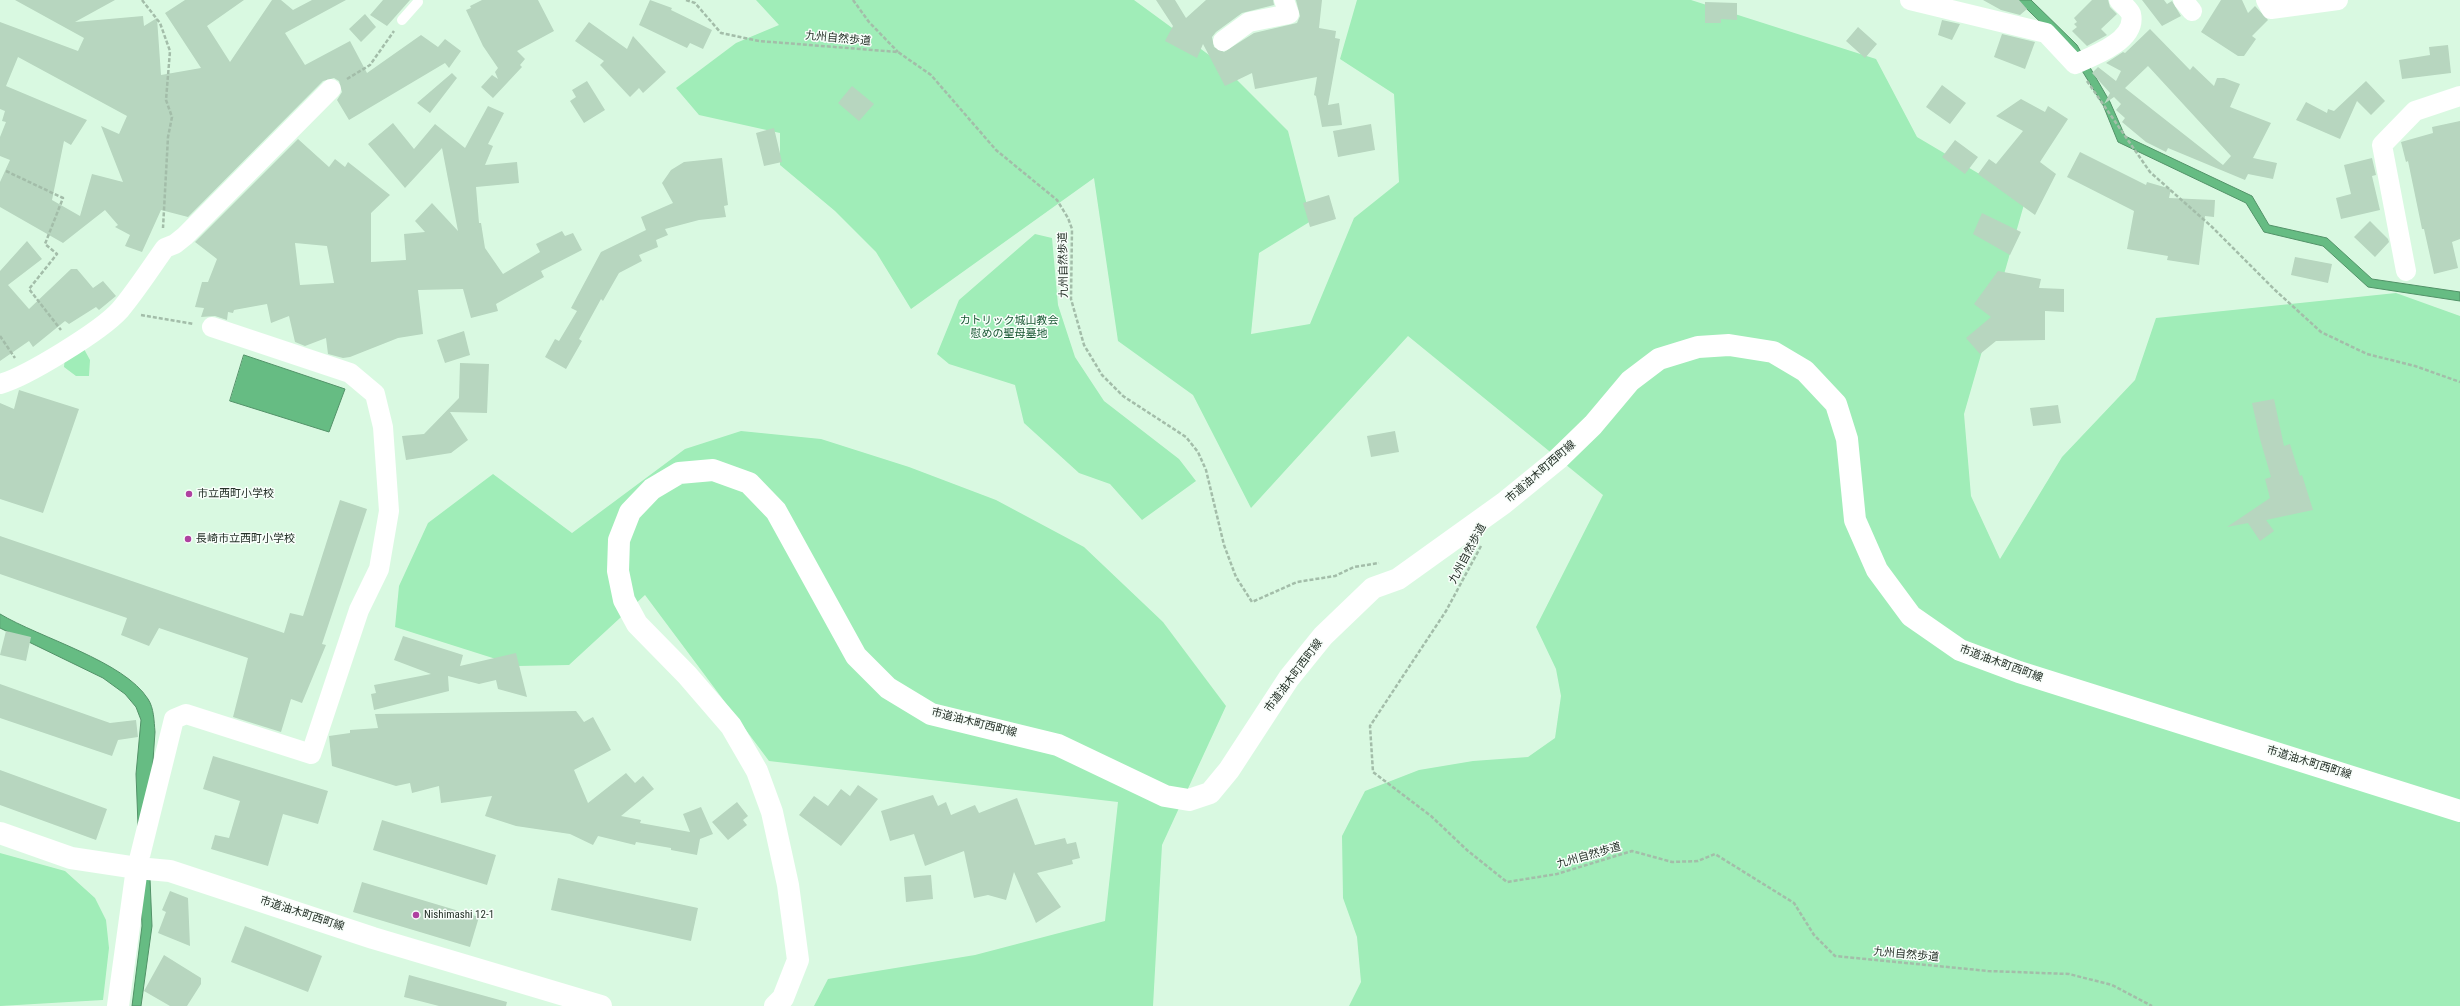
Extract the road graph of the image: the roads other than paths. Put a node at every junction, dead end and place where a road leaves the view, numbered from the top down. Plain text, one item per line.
1 (1284, 0) edge
2 (1912, 0) edge
3 (2119, 0) edge
4 (2266, 0) edge
5 (2338, 0) edge
6 (418, 2) dead end
7 (402, 20) road end
8 (1223, 41) dead end
9 (331, 89) road end
10 (2460, 96) edge
11 (2406, 271) dead end
12 (212, 326) road end
13 (0, 384) edge
14 (2460, 811) edge
15 (0, 833) edge
16 (137, 868) junction
17 (118, 1006) edge
18 (602, 1006) edge
19 (775, 1006) edge

1 - 8 street
2 - 3 street
4 - 5 street
6 - 7 lane
9 - 13 street
10 - 11 street
12 - 16 street
14 - 19 street, 市道油木町西町線
15 - 16 street, 市道油木町西町線
16 - 17 street
16 - 18 street, 市道油木町西町線

